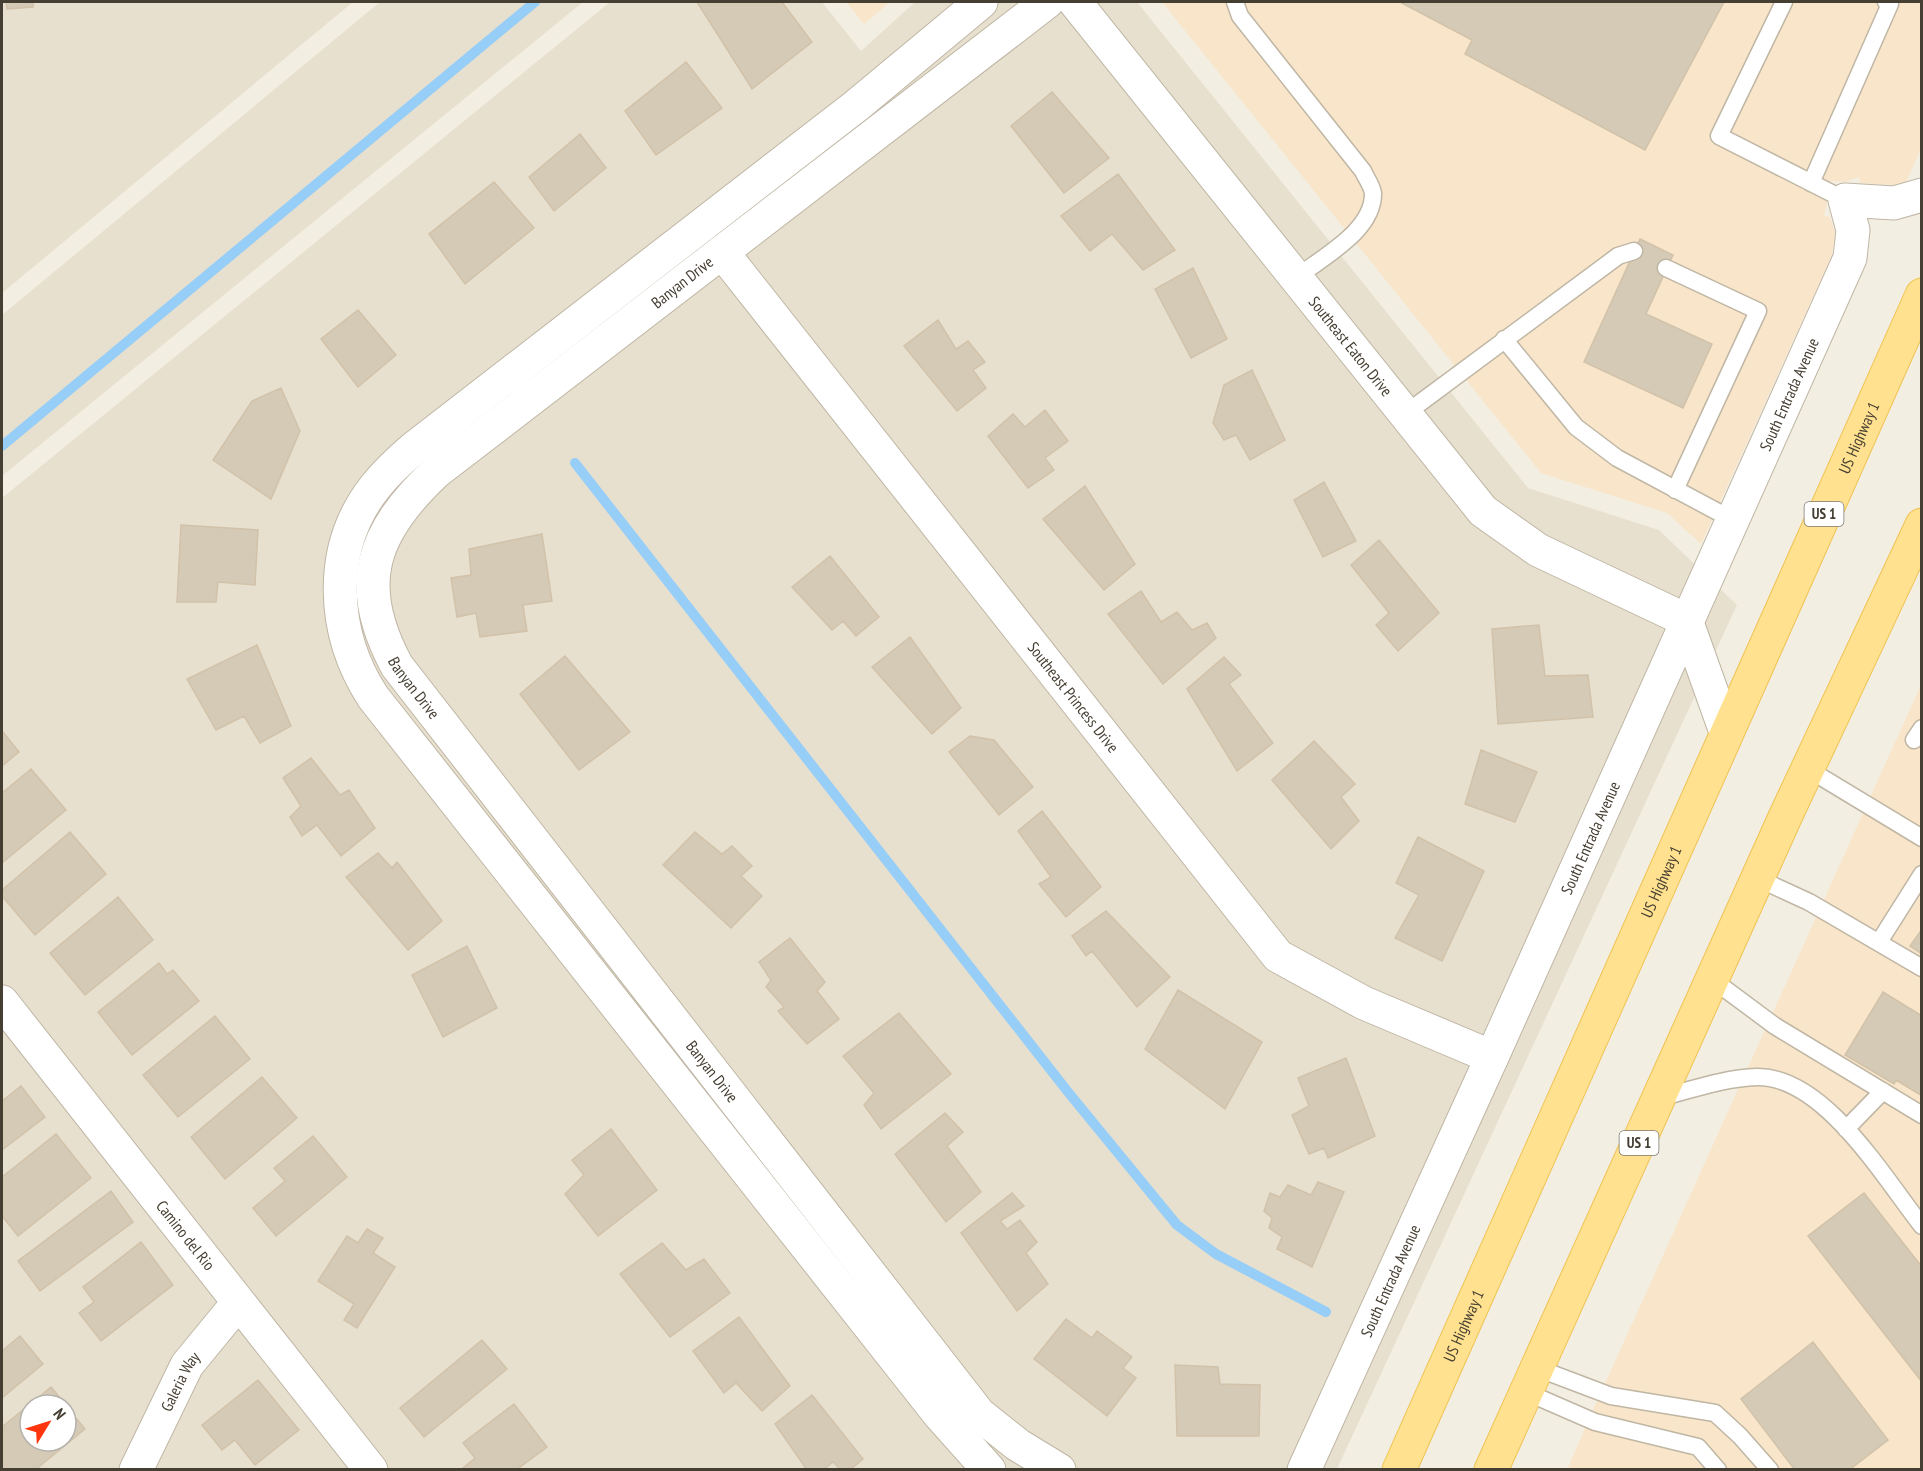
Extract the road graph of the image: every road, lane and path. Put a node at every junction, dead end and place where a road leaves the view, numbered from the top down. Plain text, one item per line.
1 (981, 2) edge
2 (1047, 2) edge
3 (1075, 2) edge
4 (1235, 2) edge
5 (1784, 2) edge
6 (1886, 2) edge
7 (1811, 183) junction
8 (1922, 195) edge
9 (1845, 200) junction
10 (1634, 251) dead end
11 (722, 252) junction
12 (1666, 268) dead end
13 (1296, 278) junction
14 (1922, 295) edge
15 (1504, 339) junction
16 (532, 356) junction
17 (553, 382) junction
18 (1405, 414) junction
19 (1675, 490) junction
20 (1731, 519) junction
21 (1922, 525) edge
22 (1686, 620) junction
23 (390, 654) junction
24 (357, 668) junction
25 (1726, 732) junction
26 (1808, 769) junction
27 (1922, 838) edge
28 (1922, 874) edge
29 (1759, 879) junction
30 (1879, 942) junction
31 (1922, 968) edge
32 (1713, 980) junction
33 (2, 1002) edge
34 (666, 1012) junction
35 (640, 1033) junction
36 (1492, 1057) junction
37 (1883, 1091) junction
38 (1659, 1098) junction
39 (1922, 1115) edge
40 (1846, 1129) junction
41 (1922, 1226) edge
42 (238, 1303) junction
43 (1531, 1380) junction
44 (979, 1414) junction
45 (980, 1460) edge
46 (136, 1470) edge
47 (371, 1470) edge
48 (1059, 1470) edge
49 (1304, 1470) edge
50 (1399, 1470) edge
51 (1491, 1470) edge
52 (1718, 1470) edge
53 (1770, 1470) edge

1 - 16 street, Banyan Drive
2 - 11 street, Banyan Drive
3 - 13 street, Southeast Eaton Drive
4 - 13 lane
5 - 7 lane
6 - 7 lane
7 - 9 lane
8 - 9 street
9 - 20 street, South Entrada Avenue
10 - 15 lane
11 - 17 street, Banyan Drive
11 - 36 street, Southeast Princess Drive
12 - 19 lane
13 - 18 street, Southeast Eaton Drive
14 - 25 main road, US Highway 1 / US 1
15 - 18 lane
15 - 19 lane
16 - 17 street
16 - 24 street, Banyan Drive
17 - 23 street, Banyan Drive
18 - 22 street, Southeast Eaton Drive
19 - 20 lane
20 - 22 street, South Entrada Avenue
21 - 26 main road, US 1
22 - 25 street
22 - 36 street, South Entrada Avenue
23 - 24 street
23 - 34 street, Banyan Drive
24 - 35 street, Banyan Drive
25 - 50 main road, US Highway 1 / US 1
26 - 27 lane
26 - 29 main road, US 1
28 - 30 lane
29 - 30 lane
29 - 32 main road, US 1
30 - 31 lane
32 - 37 lane
32 - 38 main road, US 1
33 - 42 street, Camino del Rio
34 - 35 street
34 - 44 street, Banyan Drive
35 - 45 street, Banyan Drive
36 - 49 street, South Entrada Avenue
37 - 39 lane
37 - 40 lane
38 - 40 lane
38 - 43 main road, US 1
40 - 41 lane
42 - 46 street, Galeria Way
42 - 47 street, Camino del Rio
43 - 51 main road, US 1
43 - 52 lane
43 - 53 lane
44 - 45 street
44 - 48 street, Banyan Drive

